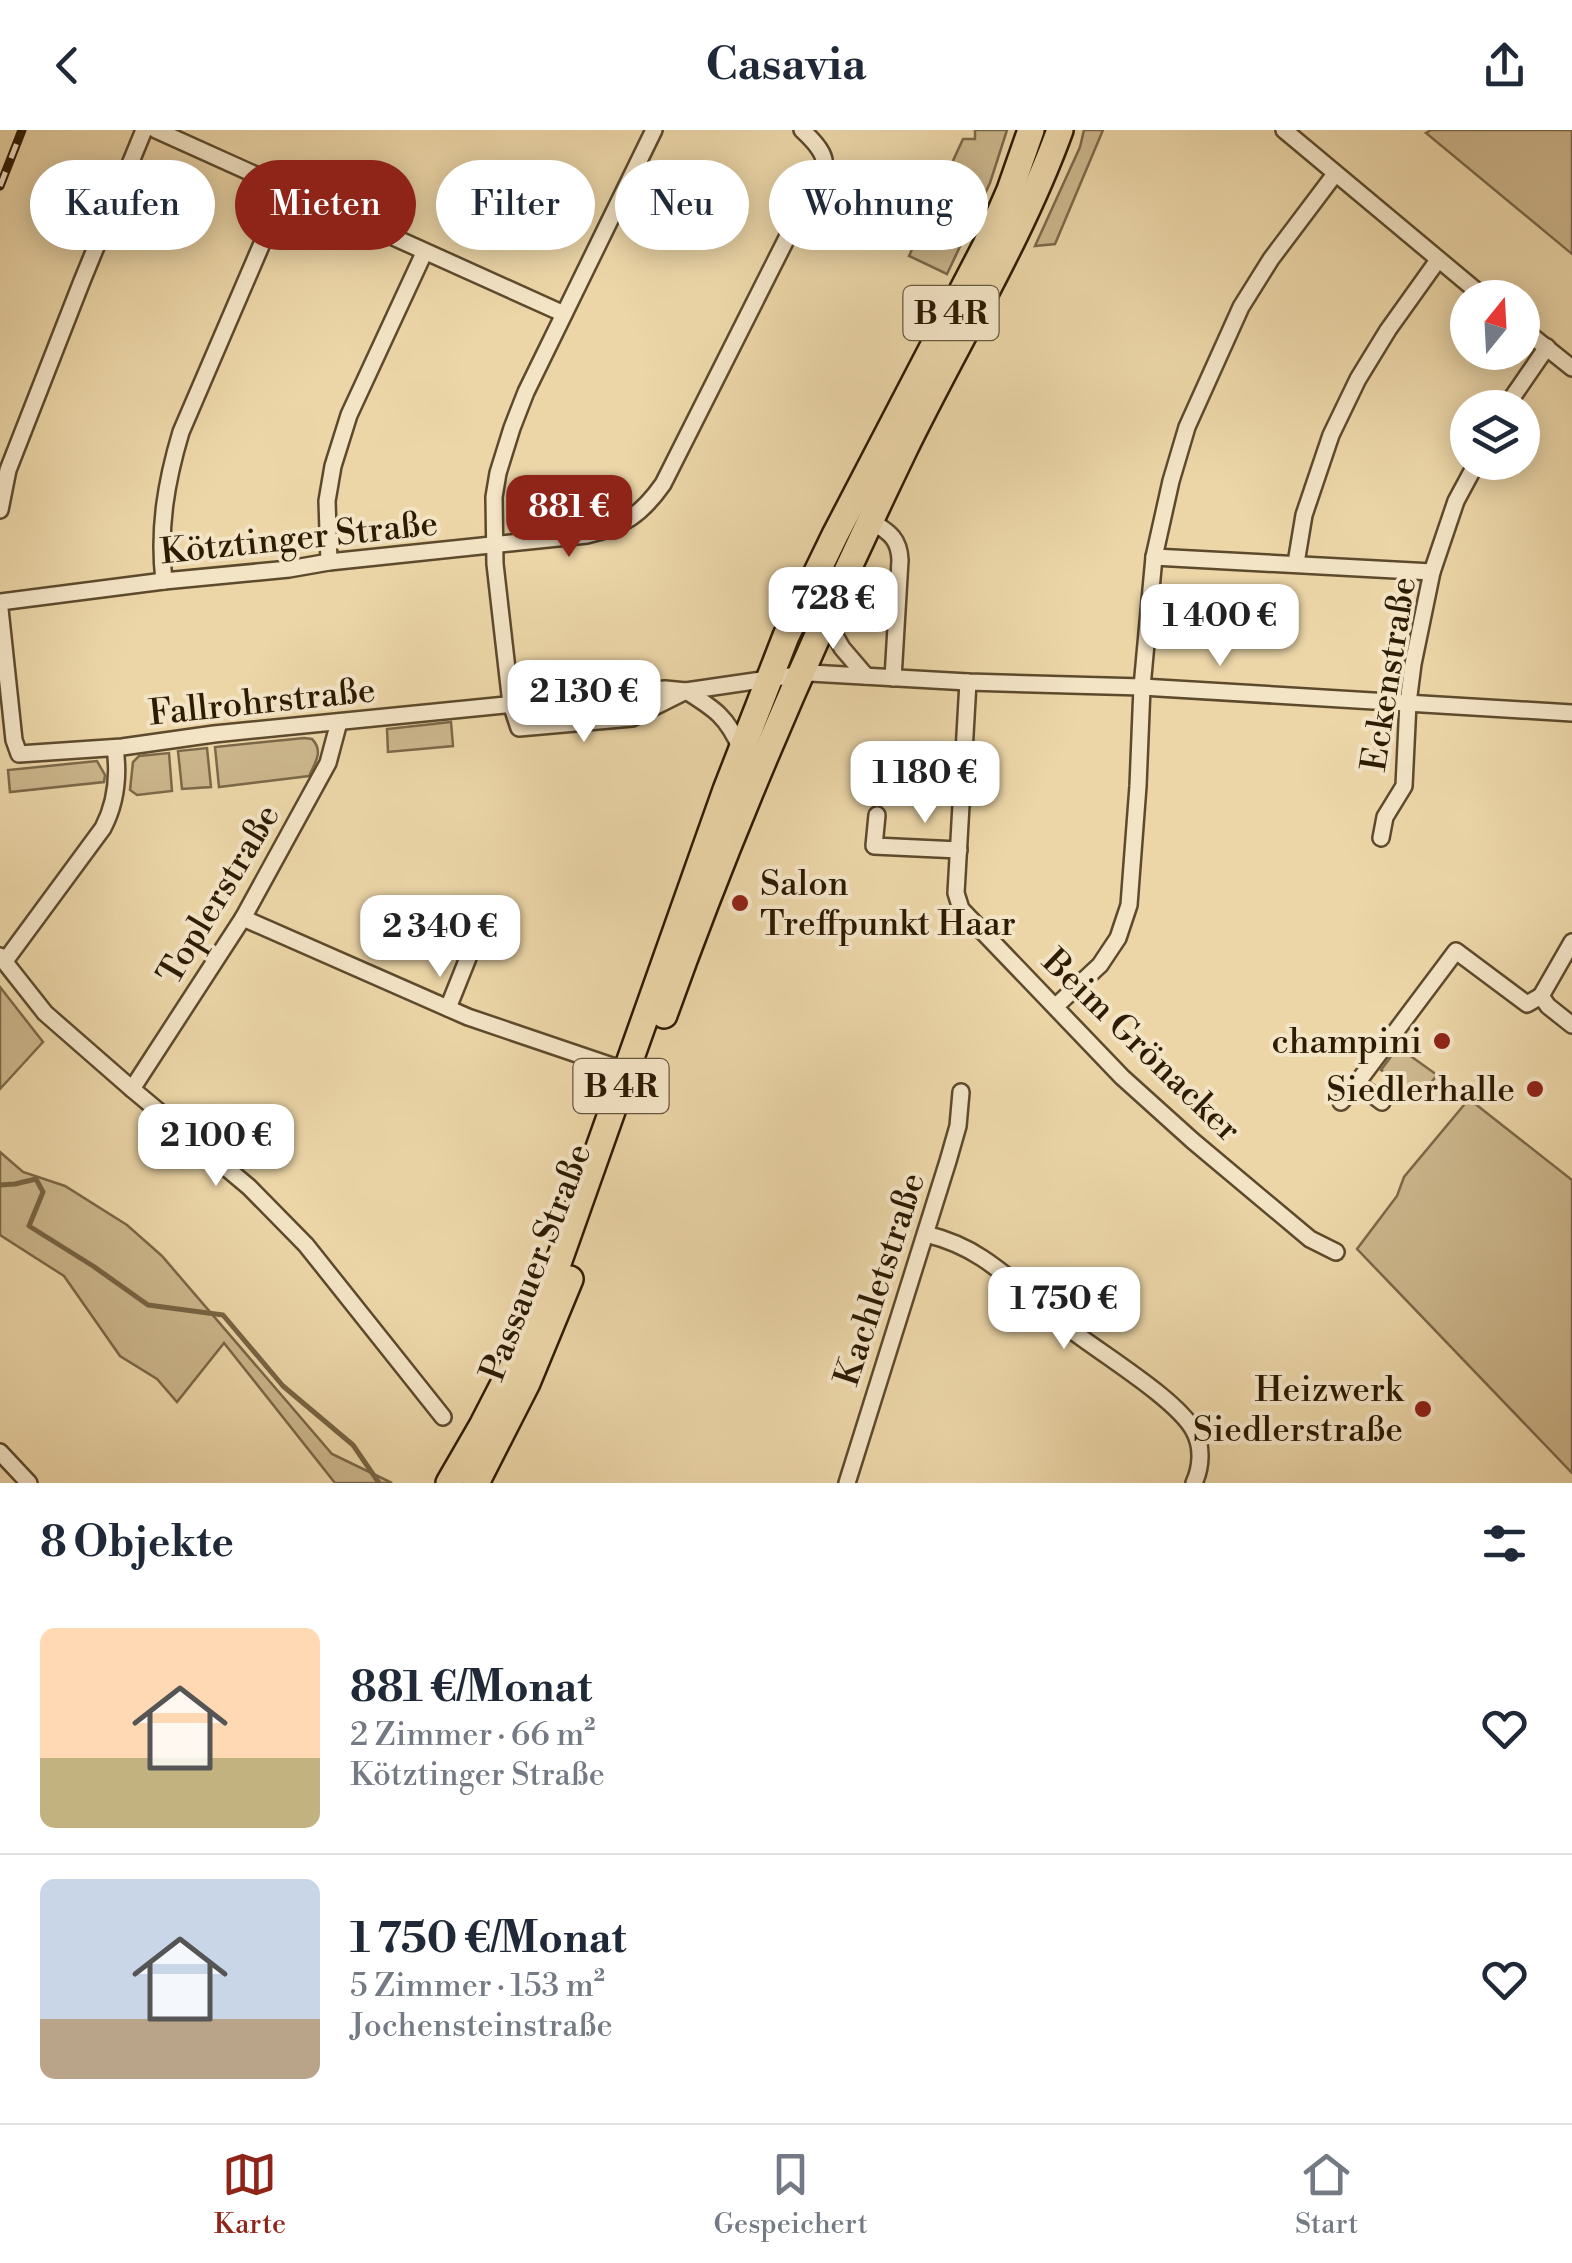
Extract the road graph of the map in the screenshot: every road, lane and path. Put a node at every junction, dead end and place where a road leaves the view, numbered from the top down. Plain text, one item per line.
1 (144, 130) edge
2 (156, 130) edge
3 (654, 130) edge
4 (802, 130) edge
5 (1031, 130) edge
6 (1060, 130) edge
7 (1284, 130) edge
8 (235, 166) edge
9 (1334, 174) junction
10 (416, 249) edge
11 (260, 250) edge
12 (424, 253) junction
13 (1438, 260) junction
14 (1462, 280) edge
15 (564, 314) junction
16 (1540, 342) edge
17 (1547, 347) junction
18 (1572, 368) edge
19 (1517, 390) edge
20 (1467, 480) edge
21 (0, 510) edge
22 (870, 520) junction
23 (494, 545) junction
24 (1154, 557) junction
25 (329, 562) junction
26 (1296, 563) junction
27 (1432, 572) junction
28 (164, 581) junction
29 (0, 606) edge
30 (824, 618) junction
31 (799, 674) junction
32 (866, 676) junction
33 (894, 678) junction
34 (768, 681) junction
35 (968, 682) junction
36 (1142, 687) junction
37 (686, 691) junction
38 (1408, 703) junction
39 (511, 704) junction
40 (1572, 712) edge
41 (339, 722) junction
42 (115, 748) junction
43 (741, 749) junction
44 (877, 814) dead end
45 (1382, 838) dead end
46 (959, 850) junction
47 (486, 913) dead end
48 (243, 918) junction
49 (1572, 942) edge
50 (2, 958) edge
51 (1542, 996) junction
52 (1056, 1006) junction
53 (448, 1008) junction
54 (1572, 1026) edge
55 (627, 1071) junction
56 (1356, 1083) junction
57 (132, 1089) junction
58 (961, 1092) dead end
59 (1341, 1102) dead end
60 (1382, 1102) dead end
61 (926, 1234) junction
62 (1336, 1252) dead end
63 (443, 1417) dead end
64 (0, 1452) edge
65 (450, 1482) edge
66 (29, 1483) edge
67 (476, 1483) edge
68 (847, 1483) edge
69 (1194, 1483) edge

1 - 21 street
2 - 8 street
3 - 15 street
4 - 23 street, Kötztinger Straße
5 - 34 main road, Passauer Straße / B 4R
6 - 22 main road, Passauer Straße / B 4R
7 - 9 street
9 - 13 street
9 - 24 street
10 - 12 street
11 - 28 street
12 - 15 street
12 - 25 street
13 - 14 street
13 - 26 street
15 - 23 street
16 - 17 street
17 - 18 street
17 - 19 street
20 - 27 street, Eckenstraße
22 - 30 main road, Passauer Straße / B 4R
22 - 33 street
23 - 25 street, Kötztinger Straße
23 - 39 street
24 - 26 street
24 - 36 street
25 - 28 street, Kötztinger Straße
26 - 27 street
27 - 38 street, Eckenstraße
28 - 29 street, Kötztinger Straße
29 - 42 street, Fallrohrstraße
30 - 31 main road, Passauer Straße / B 4R
30 - 32 street
31 - 32 street, Fallrohrstraße
31 - 34 street, Fallrohrstraße
31 - 67 main road, Passauer Straße / B 4R
32 - 33 street, Fallrohrstraße
33 - 35 street, Fallrohrstraße
34 - 37 street, Fallrohrstraße
34 - 43 main road, Passauer Straße / B 4R
35 - 36 street, Fallrohrstraße
35 - 46 street, Beim Grönacker
36 - 38 street, Fallrohrstraße
36 - 52 street
37 - 39 street, Fallrohrstraße
37 - 39 street, Fallrohrstraße
37 - 43 street
38 - 40 street, Fallrohrstraße
38 - 45 street, Eckenstraße
39 - 41 street, Fallrohrstraße
41 - 42 street, Fallrohrstraße
41 - 48 street, Toplerstraße
42 - 50 street
43 - 55 main road, Passauer Straße / B 4R
44 - 46 street
46 - 52 street, Beim Grönacker
47 - 53 street
48 - 53 street
48 - 57 street, Toplerstraße
49 - 51 street
50 - 57 street
51 - 54 street
51 - 56 street
52 - 62 street, Beim Grönacker
53 - 55 street
55 - 65 main road, Passauer Straße / B 4R
56 - 59 street
56 - 60 street
57 - 63 street
58 - 61 street, Kachletstraße
61 - 68 street, Kachletstraße
61 - 69 street
64 - 66 street

